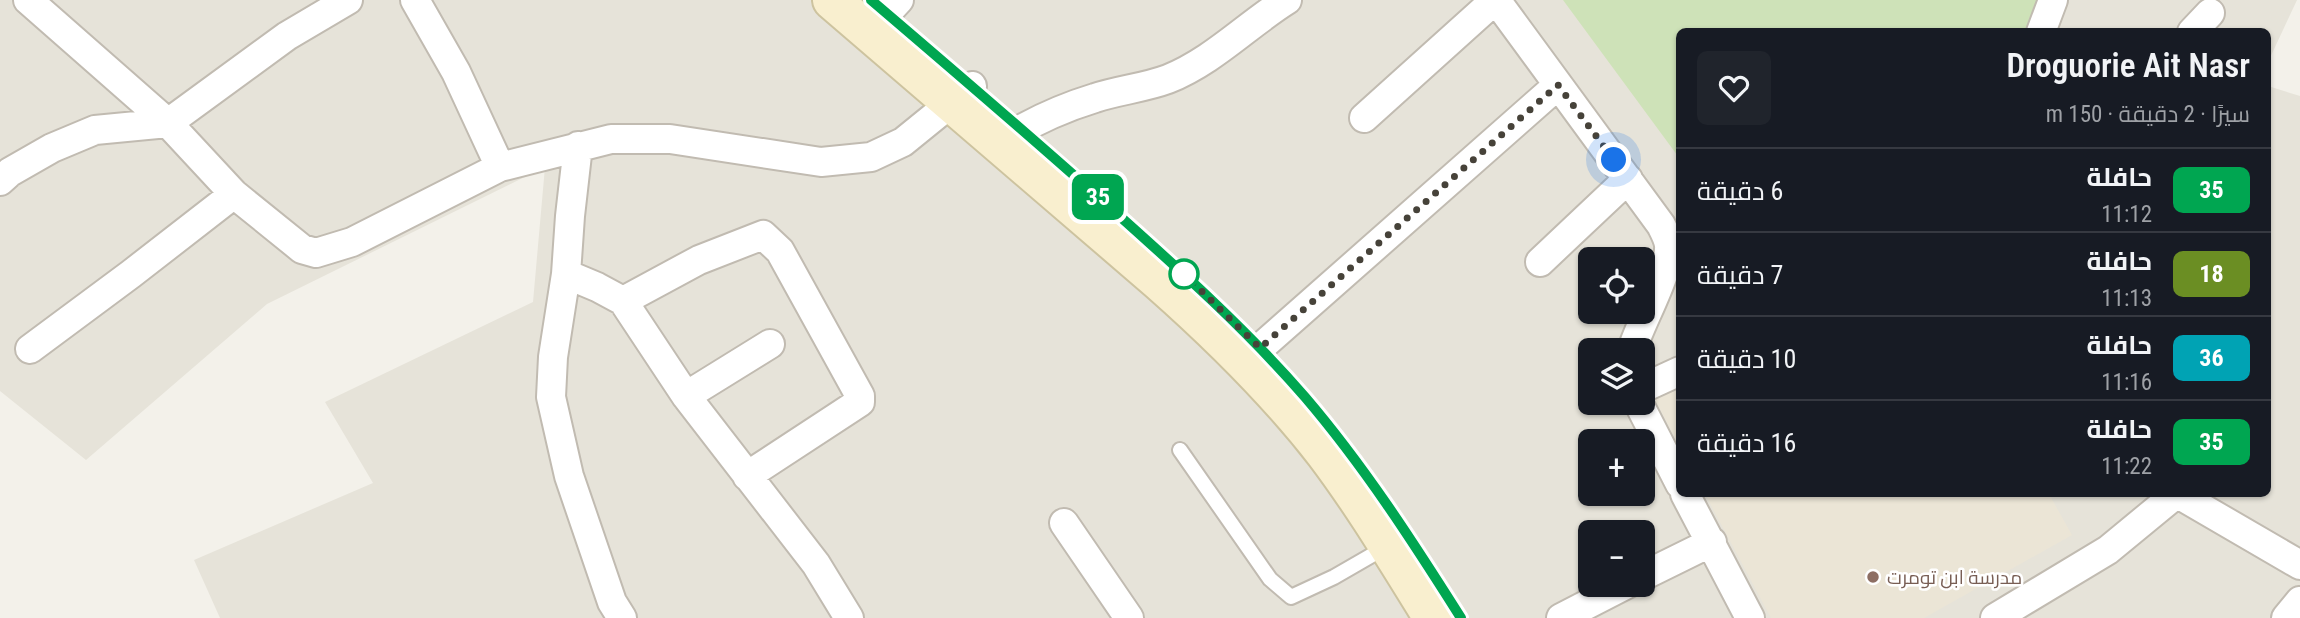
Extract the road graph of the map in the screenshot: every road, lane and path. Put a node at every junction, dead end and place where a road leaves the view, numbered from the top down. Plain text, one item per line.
1 (28, 0) edge
2 (348, 0) edge
3 (415, 0) edge
4 (832, 0) edge
5 (1287, 0) edge
6 (1495, 0) edge
7 (2053, 0) edge
8 (886, 4) edge
9 (2042, 28) edge
10 (1558, 85) junction
11 (962, 94) junction
12 (1364, 118) dead end
13 (168, 122) junction
14 (1010, 135) junction
15 (578, 146) junction
16 (500, 167) junction
17 (1628, 179) junction
18 (0, 181) edge
19 (234, 194) junction
20 (1540, 262) dead end
21 (566, 274) junction
22 (623, 301) junction
23 (1635, 338) edge
24 (769, 344) dead end
25 (1260, 348) junction
26 (30, 349) dead end
27 (1676, 372) edge
28 (1655, 382) edge
29 (686, 396) junction
30 (1645, 415) edge
31 (1180, 450) dead end
32 (747, 476) junction
33 (1676, 476) edge
34 (1687, 497) edge
35 (2173, 497) edge
36 (2182, 497) edge
37 (1063, 523) dead end
38 (1712, 542) junction
39 (1389, 546) junction
40 (2300, 565) edge
41 (1655, 570) edge
42 (1602, 597) edge
43 (2300, 601) edge
44 (622, 618) edge
45 (849, 618) edge
46 (1129, 618) edge
47 (1433, 618) edge
48 (1461, 618) edge
49 (1561, 618) edge
50 (1751, 618) edge
51 (1996, 618) edge
52 (2286, 618) edge

1 - 13 street
2 - 13 street
3 - 16 street
4 - 11 main road
5 - 14 street
6 - 10 street
6 - 12 street
7 - 9 street
8 - 11 main road
10 - 17 street
10 - 25 street
11 - 14 main road
11 - 15 street
13 - 18 street
13 - 19 street
14 - 25 main road
14 - 39 main road
15 - 16 street
15 - 21 street
16 - 19 street
17 - 20 street
17 - 23 street
19 - 26 street
21 - 22 street
21 - 44 street
22 - 29 street
22 - 32 street
24 - 29 street
25 - 48 main road
27 - 28 street
29 - 32 street
30 - 33 street
31 - 39 lane
32 - 45 street
34 - 38 street
35 - 51 street
36 - 40 street
37 - 46 street
38 - 41 street
38 - 50 street
39 - 47 main road
42 - 49 street
43 - 52 street

